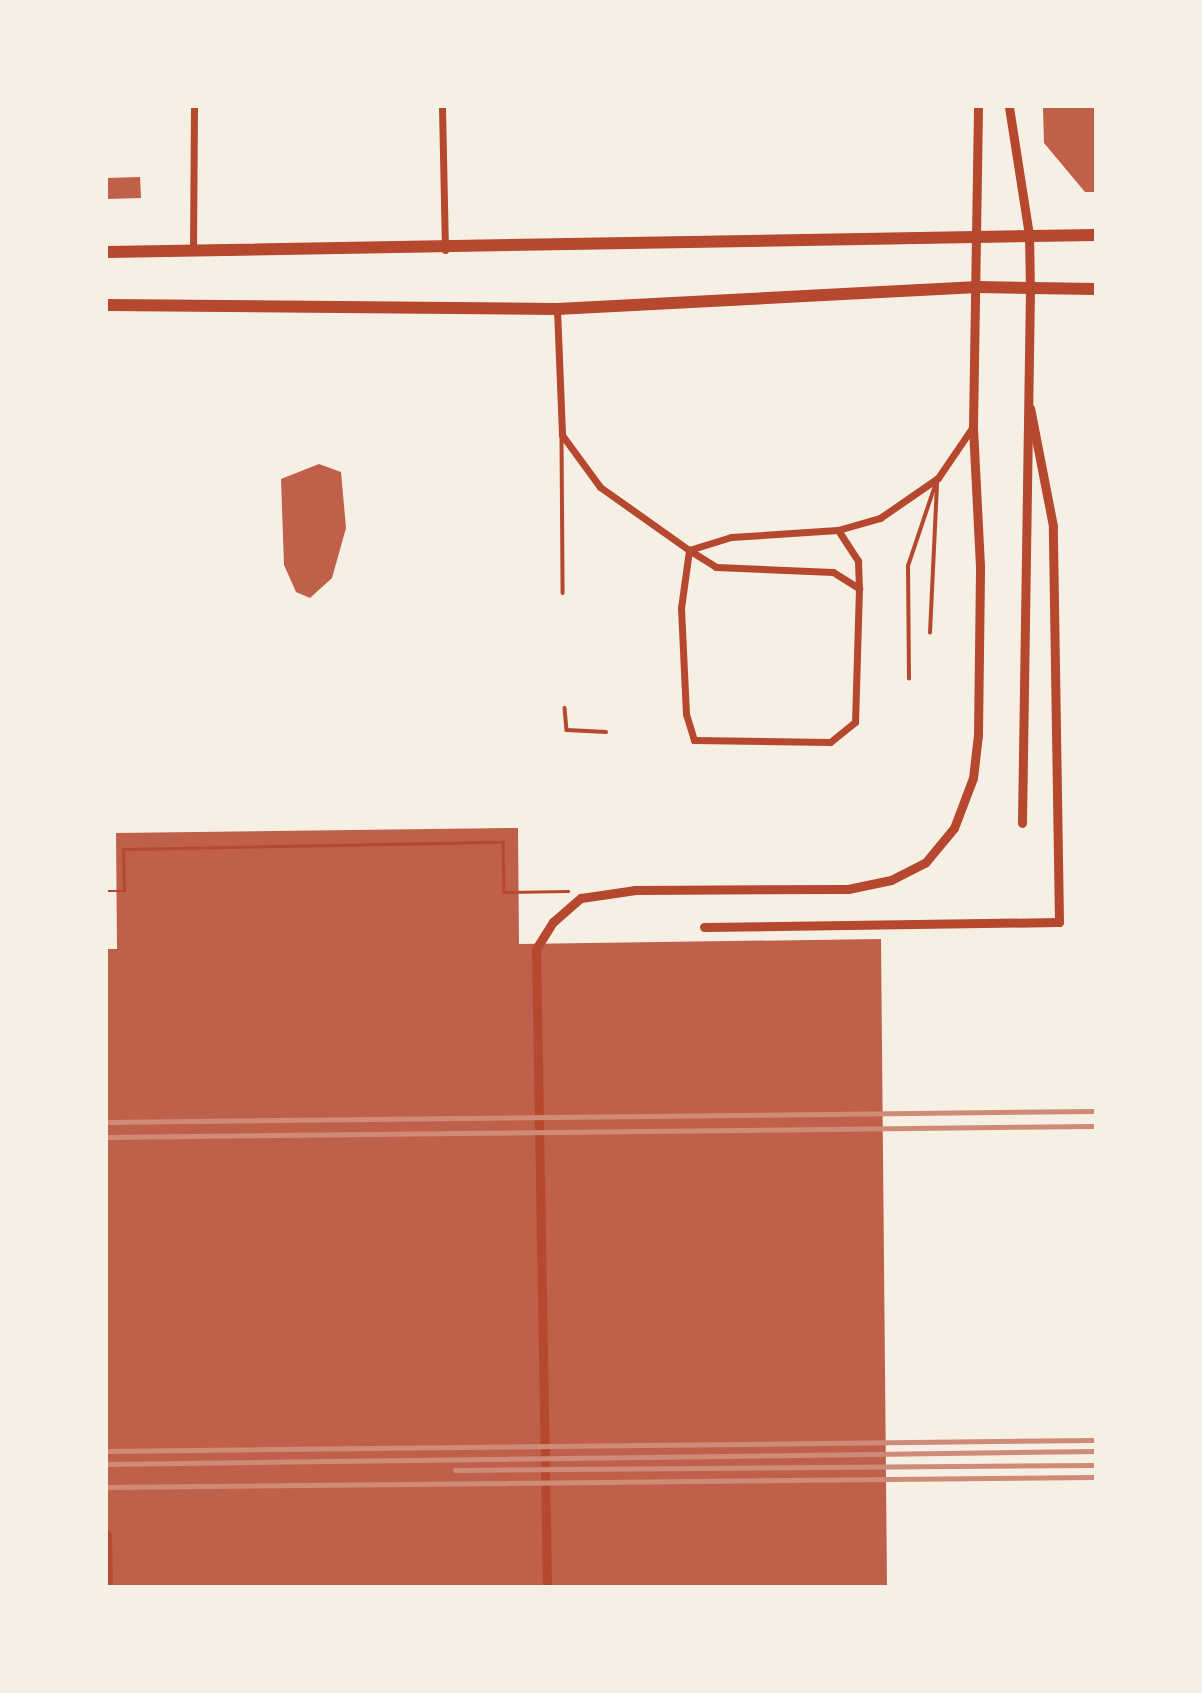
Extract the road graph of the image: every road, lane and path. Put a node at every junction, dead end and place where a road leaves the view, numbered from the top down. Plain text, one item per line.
1 (194, 107) edge
2 (442, 107) edge
3 (978, 107) edge
4 (1009, 107) edge
5 (976, 234) junction
6 (1029, 234) junction
7 (1095, 235) edge
8 (445, 250) junction
9 (192, 251) junction
10 (107, 252) edge
11 (977, 287) junction
12 (1030, 289) junction
13 (1095, 289) edge
14 (107, 305) edge
15 (556, 309) junction
16 (1030, 408) junction
17 (973, 427) junction
18 (562, 435) junction
19 (938, 478) junction
20 (838, 530) junction
21 (689, 550) junction
22 (859, 588) junction
23 (563, 593) dead end
24 (930, 633) dead end
25 (909, 679) dead end
26 (565, 708) dead end
27 (606, 732) dead end
28 (1022, 823) dead end
29 (107, 891) edge
30 (582, 891) dead end
31 (704, 927) dead end
32 (107, 1535) edge
33 (108, 1586) edge
34 (547, 1586) edge

1 - 9 street
2 - 8 street
3 - 5 street
4 - 6 street
5 - 6 main road
5 - 8 main road
5 - 11 street
6 - 7 main road
6 - 12 street
8 - 9 main road
9 - 10 main road
11 - 12 main road
11 - 15 main road
11 - 17 street
12 - 13 main road
12 - 16 street
14 - 15 main road
15 - 18 street
16 - 28 street
16 - 31 street
17 - 19 street
17 - 34 street
18 - 21 street
18 - 23 lane
19 - 20 street
19 - 24 lane
19 - 25 lane
20 - 21 street
20 - 22 street
21 - 22 street
21 - 22 street
26 - 27 lane
29 - 30 path
32 - 33 street

